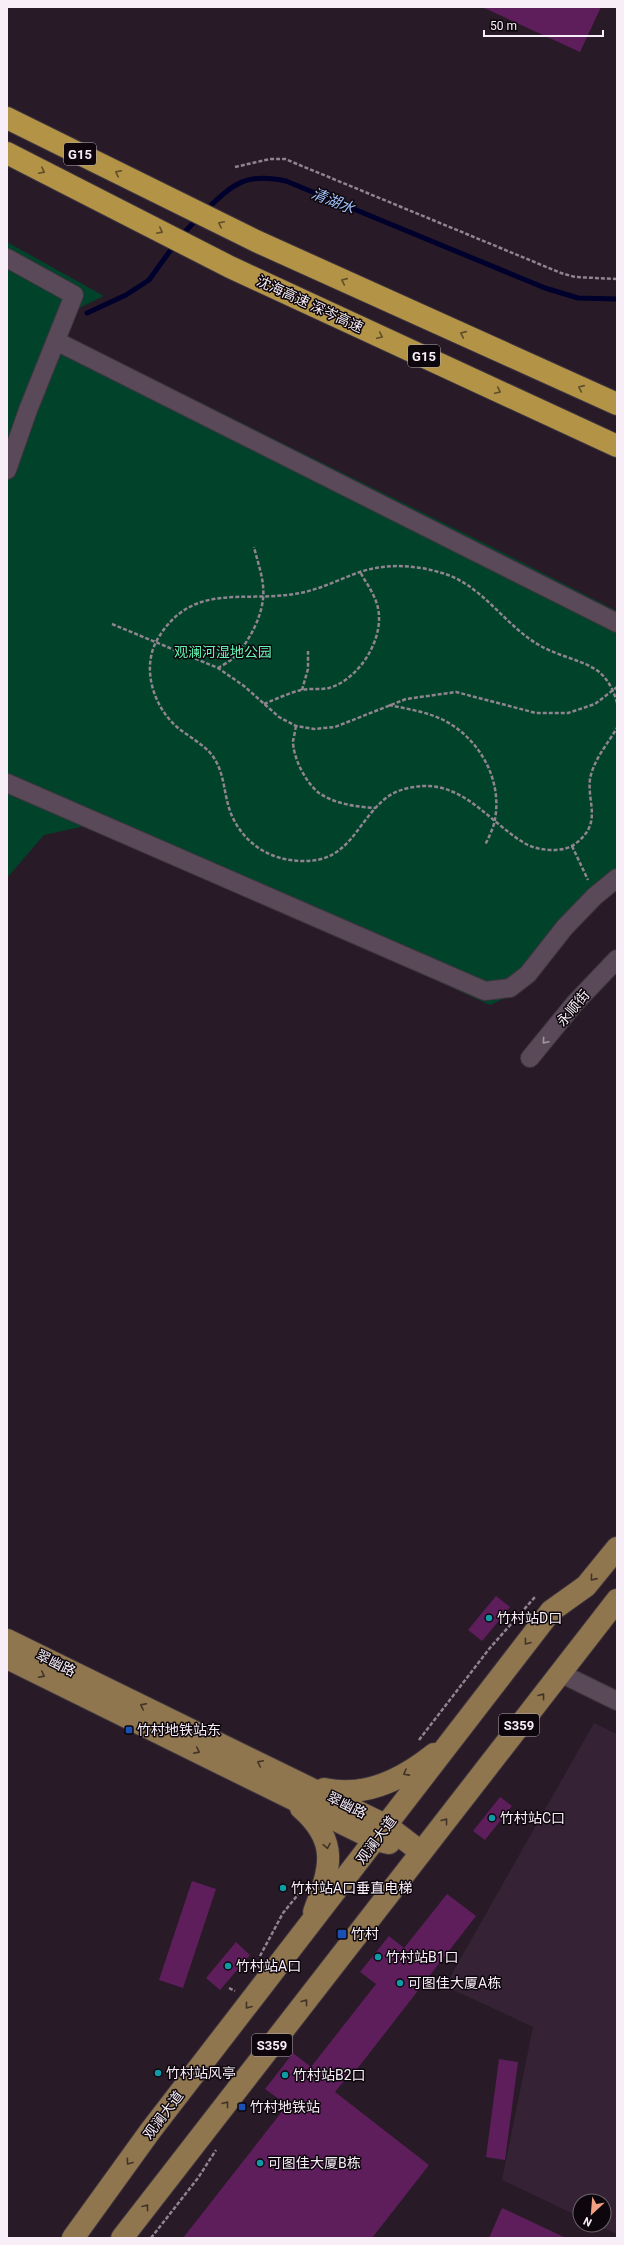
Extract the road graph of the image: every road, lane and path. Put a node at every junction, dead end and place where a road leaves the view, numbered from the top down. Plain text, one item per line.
1 (7, 118) edge
2 (7, 153) edge
3 (235, 167) dead end
4 (7, 258) edge
5 (617, 279) edge
6 (56, 341) junction
7 (617, 404) edge
8 (617, 446) edge
9 (7, 470) edge
10 (254, 547) dead end
11 (360, 572) junction
12 (264, 598) junction
13 (617, 623) edge
14 (112, 624) dead end
15 (155, 643) junction
16 (308, 651) dead end
17 (218, 668) junction
18 (617, 687) edge
19 (302, 690) junction
20 (614, 691) junction
21 (617, 703) edge
22 (264, 704) junction
23 (388, 705) junction
24 (296, 726) junction
25 (617, 728) edge
26 (7, 783) edge
27 (376, 808) junction
28 (495, 820) junction
29 (485, 845) dead end
30 (572, 846) junction
31 (617, 878) edge
32 (595, 896) junction
33 (617, 959) edge
34 (530, 1058) dead end
35 (617, 1548) edge
36 (535, 1596) dead end
37 (617, 1600) edge
38 (7, 1640) edge
39 (7, 1658) edge
40 (560, 1673) junction
41 (617, 1701) edge
42 (458, 1732) junction
43 (415, 1745) dead end
44 (291, 1788) junction
45 (382, 1833) junction
46 (422, 1852) junction
47 (303, 1888) dead end
48 (300, 1940) junction
49 (259, 1958) dead end
50 (239, 1985) dead end
51 (229, 1988) dead end
52 (218, 2146) dead end
53 (73, 2238) edge
54 (122, 2238) edge
55 (151, 2238) edge

7 -> 1 highway, G15
2 -> 8 highway, 沈海高速 深岑高速 / G15
3 - 5 path
4 - 6 street
6 - 9 street
6 - 13 street
10 - 12 path
11 - 12 path
11 - 19 path
11 - 20 path
12 - 15 path
12 - 17 path
14 - 15 path
15 - 17 path
15 - 27 path
16 - 19 path
17 - 22 path
18 - 20 path
19 - 22 path
20 - 21 path
20 - 23 path
22 - 24 path
23 - 24 path
23 - 28 path
24 - 27 path
25 - 30 path
26 - 32 street
27 - 28 path
28 - 29 path
28 - 30 path
30 - 32 path
31 - 32 street
33 -> 34 street, 永顺街
35 -> 42 main road, 观澜大道 / S359
36 - 43 path
37 - 40 main road, S359
44 -> 38 main road, 翠幽路
39 -> 44 main road, 翠幽路
40 - 41 street
46 -> 40 main road, S359
42 -> 44 main road
42 - 45 main road, 观澜大道 / S359
44 - 45 main road, 翠幽路
44 -> 48 main road
45 - 46 main road, 翠幽路
45 - 48 main road, 观澜大道 / S359
54 -> 46 main road, S359
47 - 49 path
48 -> 53 main road, 观澜大道 / S359
50 - 51 path
52 - 55 path

